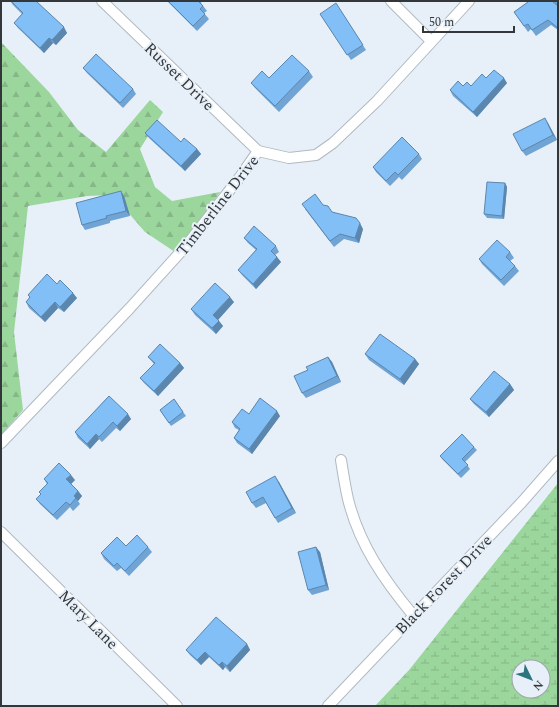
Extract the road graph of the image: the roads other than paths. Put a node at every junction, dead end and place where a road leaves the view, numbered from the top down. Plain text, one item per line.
1 (102, 1) edge
2 (391, 1) edge
3 (469, 1) edge
4 (431, 41) junction
5 (258, 151) junction
6 (1, 443) edge
7 (340, 460) dead end
8 (558, 461) edge
9 (1, 532) edge
10 (413, 615) junction
11 (177, 706) edge
12 (328, 706) edge

1 - 5 street, Russet Drive
2 - 4 street
3 - 4 street, Timberline Drive
4 - 5 street, Timberline Drive
5 - 6 street, Timberline Drive
7 - 10 street
8 - 10 street, Black Forest Drive
9 - 11 street, Mary Lane
10 - 12 street, Black Forest Drive

